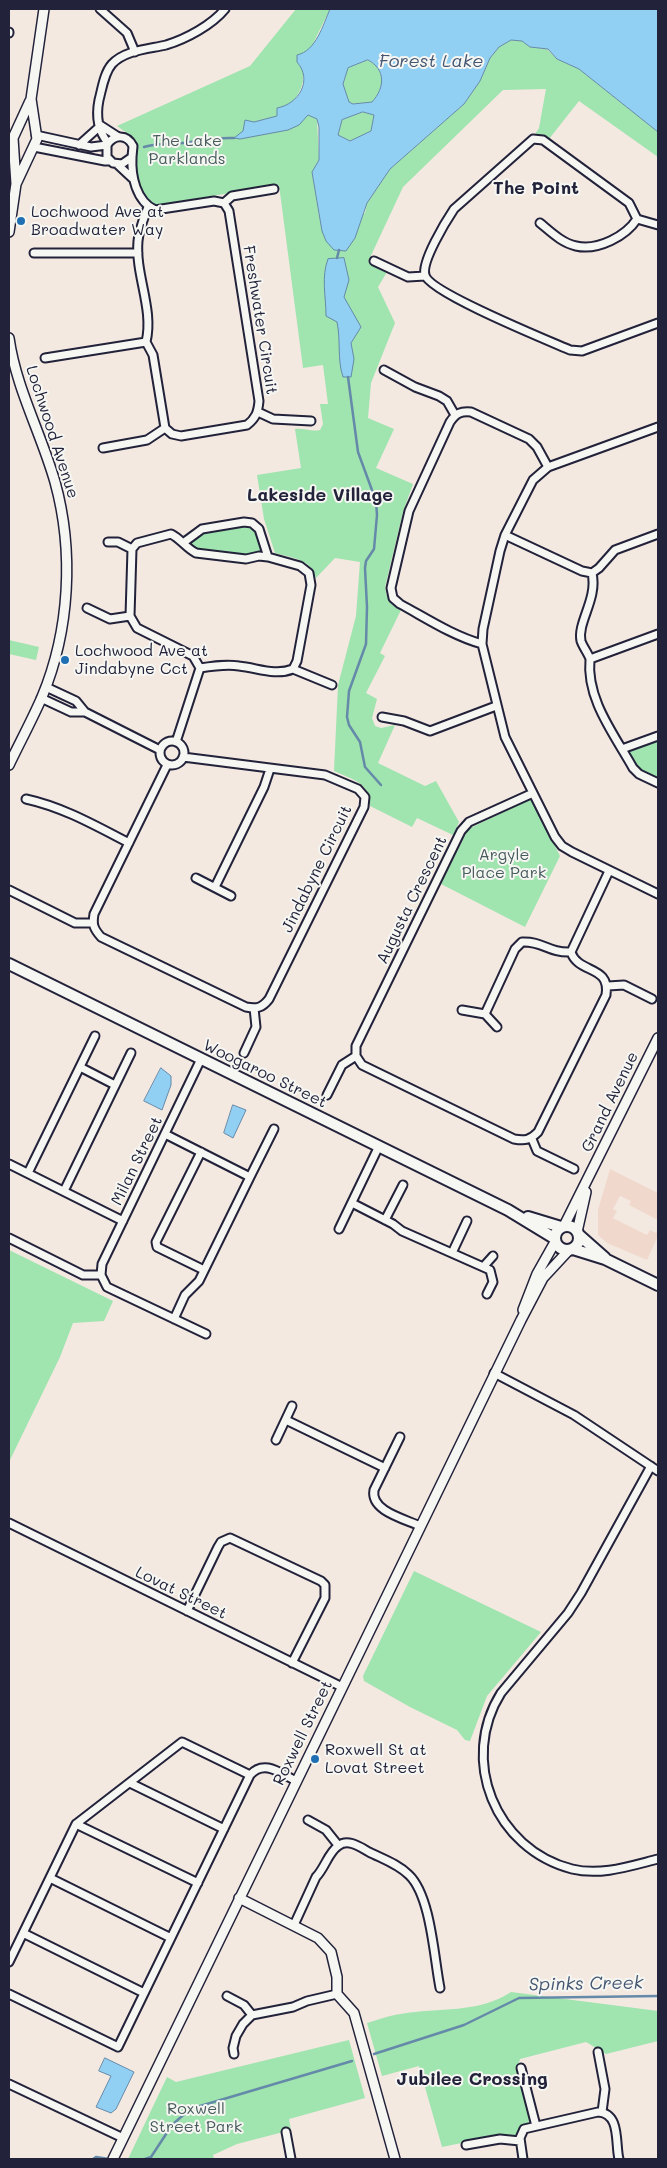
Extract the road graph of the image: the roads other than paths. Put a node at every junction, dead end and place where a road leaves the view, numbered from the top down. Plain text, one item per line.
1 (44, 9) edge
2 (100, 9) edge
3 (225, 9) edge
4 (135, 52) junction
5 (31, 99) junction
6 (99, 126) junction
7 (14, 131) edge
8 (36, 134) junction
9 (117, 136) junction
10 (13, 144) edge
11 (107, 144) junction
12 (79, 145) junction
13 (32, 148) junction
14 (132, 157) junction
15 (110, 161) junction
16 (118, 164) junction
17 (132, 178) junction
18 (16, 184) junction
19 (274, 189) dead end
20 (224, 203) junction
21 (148, 207) junction
22 (637, 219) junction
23 (540, 224) dead end
24 (658, 225) edge
25 (9, 232) edge
26 (34, 253) dead end
27 (138, 253) junction
28 (374, 261) dead end
29 (425, 276) junction
30 (658, 322) edge
31 (9, 338) edge
32 (146, 342) junction
33 (45, 358) dead end
34 (384, 370) dead end
35 (258, 412) junction
36 (454, 415) junction
37 (311, 421) dead end
38 (658, 427) edge
39 (165, 428) junction
40 (103, 448) dead end
41 (548, 467) junction
42 (658, 534) edge
43 (505, 535) junction
44 (108, 542) dead end
45 (183, 543) junction
46 (132, 549) junction
47 (268, 557) junction
48 (592, 573) junction
49 (86, 608) dead end
50 (130, 616) junction
51 (658, 634) edge
52 (482, 644) junction
53 (590, 659) junction
54 (200, 668) junction
55 (293, 669) junction
56 (332, 685) dead end
57 (46, 687) junction
58 (42, 698) junction
59 (496, 706) junction
60 (85, 712) junction
61 (382, 717) dead end
62 (658, 736) edge
63 (176, 742) junction
64 (622, 749) junction
65 (160, 750) junction
66 (183, 757) junction
67 (9, 765) edge
68 (167, 765) junction
69 (270, 768) junction
70 (658, 783) edge
71 (533, 794) junction
72 (26, 799) dead end
73 (130, 843) junction
74 (609, 871) junction
75 (196, 878) dead end
76 (215, 887) junction
77 (9, 890) edge
78 (658, 894) edge
79 (231, 896) dead end
80 (92, 923) junction
81 (571, 952) junction
82 (9, 964) edge
83 (608, 986) junction
84 (652, 999) dead end
85 (254, 1008) junction
86 (462, 1010) dead end
87 (485, 1014) junction
88 (497, 1027) dead end
89 (95, 1036) dead end
90 (658, 1038) edge
91 (131, 1053) dead end
92 (244, 1054) dead end
93 (356, 1056) junction
94 (201, 1059) junction
95 (80, 1068) junction
96 (116, 1085) junction
97 (327, 1095) dead end
98 (274, 1129) dead end
99 (165, 1134) junction
100 (532, 1139) junction
101 (379, 1146) junction
102 (201, 1152) junction
103 (9, 1164) edge
104 (574, 1169) dead end
105 (28, 1173) junction
106 (250, 1177) junction
107 (589, 1179) junction
108 (402, 1185) dead end
109 (64, 1191) junction
110 (352, 1202) junction
111 (508, 1210) junction
112 (385, 1220) junction
113 (123, 1221) junction
114 (467, 1221) dead end
115 (562, 1226) junction
116 (339, 1229) dead end
117 (578, 1234) junction
118 (9, 1238) edge
119 (555, 1240) junction
120 (571, 1250) junction
121 (452, 1253) junction
122 (493, 1256) dead end
123 (605, 1259) junction
124 (484, 1266) junction
125 (204, 1270) junction
126 (101, 1275) junction
127 (658, 1285) edge
128 (487, 1294) dead end
129 (174, 1319) junction
130 (521, 1320) junction
131 (206, 1334) dead end
132 (494, 1373) junction
133 (292, 1406) dead end
134 (286, 1420) junction
135 (400, 1437) dead end
136 (276, 1440) dead end
137 (651, 1466) junction
138 (385, 1468) junction
139 (658, 1471) edge
140 (9, 1523) edge
141 (420, 1526) junction
142 (187, 1611) junction
143 (292, 1663) junction
144 (342, 1687) junction
145 (250, 1775) junction
146 (296, 1781) junction
147 (130, 1783) junction
148 (308, 1820) dead end
149 (76, 1824) junction
150 (224, 1829) junction
151 (338, 1845) junction
152 (658, 1859) edge
153 (50, 1878) junction
154 (198, 1883) junction
155 (239, 1898) junction
156 (294, 1925) junction
157 (23, 1933) junction
158 (171, 1938) junction
159 (9, 1962) edge
160 (440, 1988) dead end
161 (144, 1993) junction
162 (9, 1994) edge
163 (337, 1994) junction
164 (227, 1996) dead end
165 (252, 2014) junction
166 (598, 2052) dead end
167 (234, 2054) dead end
168 (521, 2068) dead end
169 (9, 2084) edge
170 (602, 2112) junction
171 (536, 2126) junction
172 (286, 2132) dead end
173 (123, 2138) junction
174 (520, 2141) junction
175 (466, 2146) dead end
176 (114, 2156) edge
177 (291, 2159) edge
178 (395, 2159) edge
179 (523, 2159) edge
180 (619, 2159) edge

1 - 5 street
2 - 4 street
3 - 4 street
4 - 6 street
5 - 7 street
5 - 8 street
6 - 9 street
6 - 11 street
6 - 12 street
7 - 8 street
7 - 10 street
8 - 12 street
8 - 13 street
9 - 11 street
9 - 14 street
10 - 13 street
10 - 18 street
11 - 12 street
11 - 15 street
13 - 15 street
13 - 18 street
14 - 16 street
14 - 17 street
15 - 16 street
16 - 17 street
17 - 21 street
18 - 25 street
19 - 20 street
20 - 21 street
20 - 35 street, Freshwater Circuit
21 - 27 street
22 - 23 street
22 - 24 street
22 - 29 street
26 - 27 street
27 - 32 street
28 - 29 street
29 - 30 street
31 - 57 street, Lochwood Avenue
32 - 33 street
32 - 39 street
34 - 36 street
35 - 37 street
35 - 39 street, Freshwater Circuit
36 - 41 street
36 - 52 street
38 - 41 street
39 - 40 street
41 - 43 street
42 - 48 street
43 - 48 street
43 - 52 street
44 - 46 street
45 - 46 street
45 - 47 street
45 - 47 street
46 - 50 street
47 - 55 street
48 - 53 street
49 - 50 street
50 - 54 street
51 - 53 street
52 - 59 street
53 - 64 street
54 - 55 street
54 - 63 street
55 - 56 street
57 - 58 street, Lochwood Avenue
57 - 60 street
58 - 60 street
58 - 67 street, Lochwood Avenue
59 - 61 street
59 - 71 street
60 - 65 street
62 - 64 street
63 - 65 street
63 - 66 street
64 - 70 street
65 - 68 street
66 - 68 street
66 - 69 street, Jindabyne Circuit
68 - 73 street
69 - 76 street
69 - 85 street, Jindabyne Circuit
71 - 74 street
71 - 93 street, Augusta Crescent
72 - 73 street
73 - 80 street
74 - 78 street
74 - 81 street
75 - 76 street
76 - 79 street
77 - 80 street
80 - 85 street
81 - 83 street
81 - 87 street
82 - 94 main road, Woogaroo Street
83 - 84 street
83 - 100 street
85 - 92 street
86 - 87 street
87 - 88 street
89 - 95 street
90 - 107 street, Grand Avenue
91 - 96 street
93 - 97 street
93 - 100 street
94 - 99 street, Milan Street
94 - 101 main road, Woogaroo Street
95 - 96 street
95 - 105 street
96 - 109 street
98 - 106 street
99 - 102 street
99 - 113 street, Milan Street
100 - 104 street
101 - 110 street
101 - 111 main road, Woogaroo Street
102 - 106 street
102 - 125 street
103 - 105 street
105 - 109 street
106 - 125 street
107 - 115 street, Grand Avenue
107 - 117 street, Grand Avenue
108 - 112 street
109 - 113 street
110 - 112 street
110 - 116 street
111 - 115 main road, Woogaroo Street
111 - 119 main road, Woogaroo Street
112 - 121 street
113 - 126 street, Milan Street
114 - 121 street
115 - 117 main road, Woogaroo Street
115 - 119 main road
117 - 120 main road
117 - 123 main road, Woogaroo Street
118 - 126 street
119 - 120 main road, Woogaroo Street
119 - 130 street, Roxwell Street
120 - 123 main road, Woogaroo Street
120 - 130 street, Roxwell Street
121 - 124 street
122 - 124 street
123 - 127 main road, Woogaroo Street
124 - 128 street
125 - 129 street
126 - 129 street
129 - 131 street
130 - 132 street, Roxwell Street
132 - 137 street
132 - 141 street, Roxwell Street
133 - 134 street
134 - 136 street
134 - 138 street
135 - 138 street
137 - 139 street
137 - 152 street
138 - 141 street
140 - 142 street, Lovat Street
141 - 144 street, Roxwell Street
142 - 143 street, Lovat Street
142 - 143 street
143 - 144 street, Lovat Street
144 - 146 street, Roxwell Street
145 - 146 street
145 - 147 street
145 - 150 street
146 - 155 street, Roxwell Street
147 - 149 street
147 - 150 street
148 - 151 street
149 - 153 street
149 - 154 street
150 - 154 street
151 - 156 street
151 - 160 street
153 - 157 street
153 - 158 street
154 - 158 street
155 - 156 street
155 - 173 street, Roxwell Street
156 - 163 street
157 - 159 street
157 - 161 street
158 - 161 street
161 - 162 street
163 - 165 street
163 - 178 street
164 - 165 street
165 - 167 street
166 - 170 street
168 - 171 street
169 - 173 street
170 - 171 street
170 - 180 street
171 - 174 street
172 - 177 street
173 - 176 street, Roxwell Street
174 - 175 street
174 - 179 street

